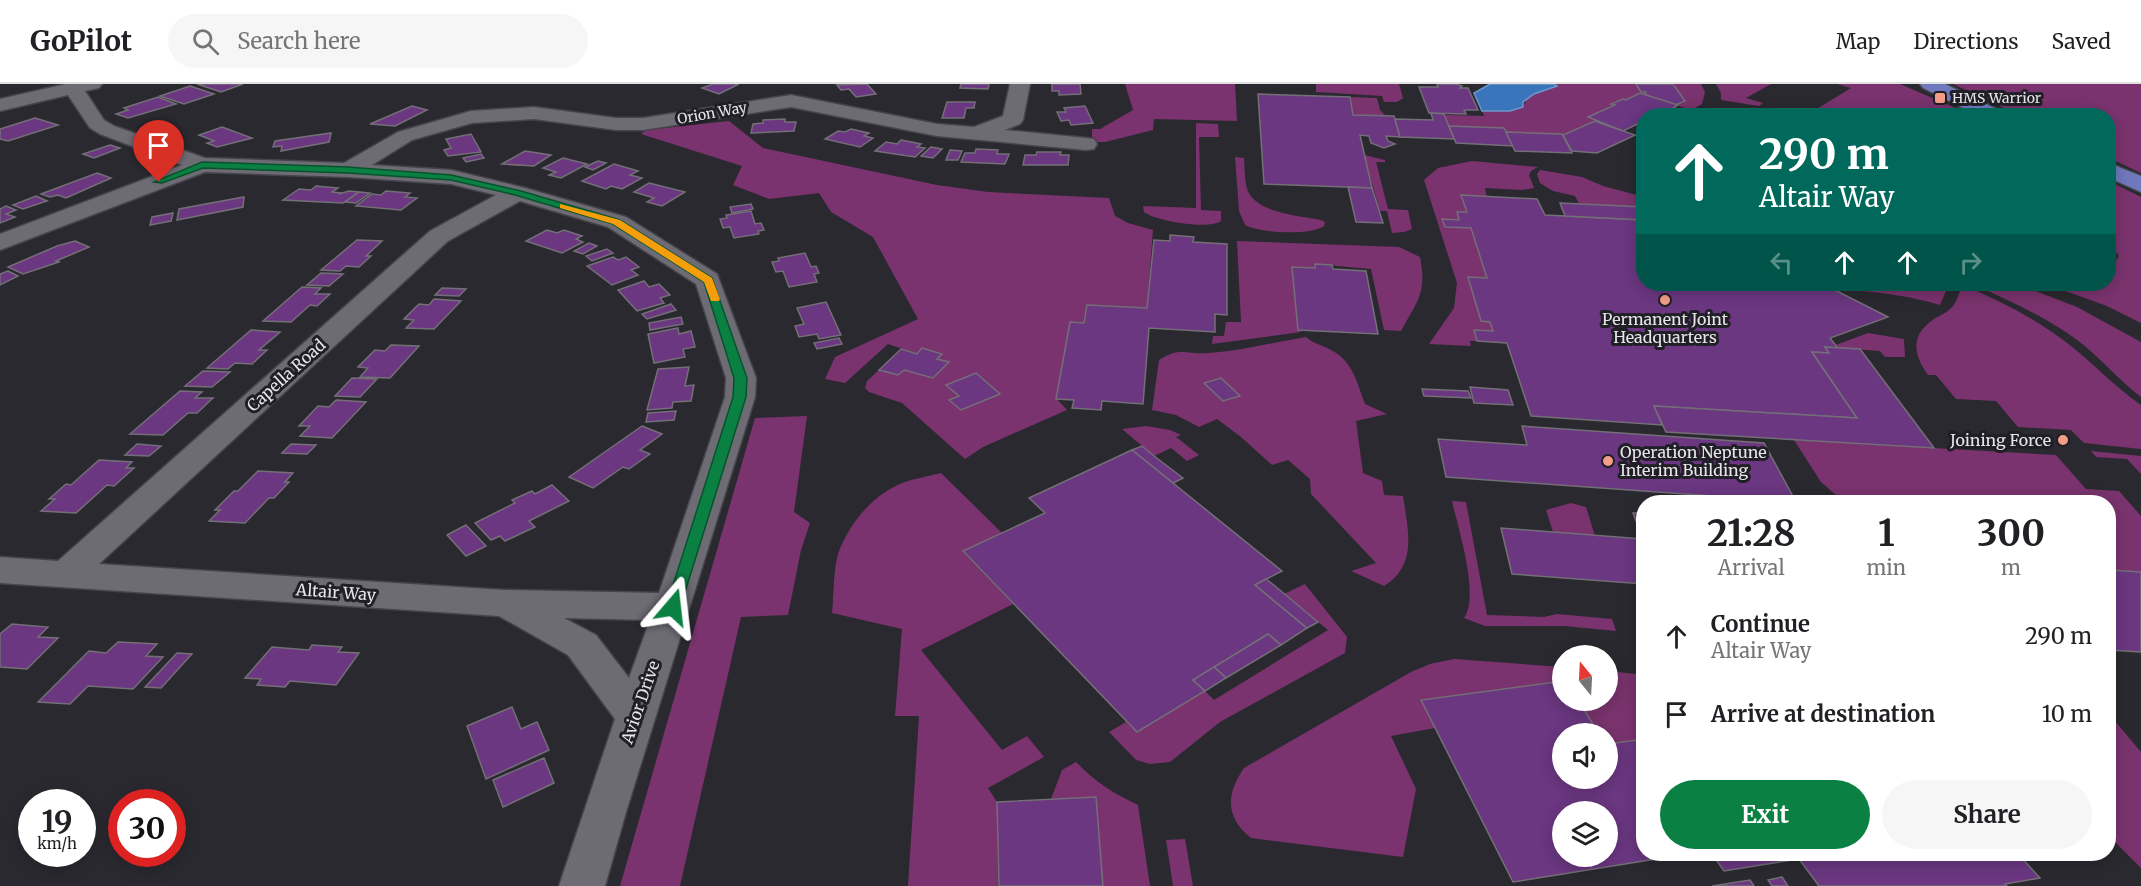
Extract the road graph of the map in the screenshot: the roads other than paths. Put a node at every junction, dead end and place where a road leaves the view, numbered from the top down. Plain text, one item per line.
1 (811, 84) edge
2 (1020, 84) edge
3 (1930, 84) edge
4 (83, 86) edge
5 (790, 101) junction
6 (0, 105) edge
7 (1980, 108) edge
8 (1013, 120) junction
9 (976, 134) junction
10 (1034, 139) junction
11 (1086, 144) dead end
12 (202, 165) junction
13 (348, 170) junction
14 (2116, 173) edge
15 (2141, 185) edge
16 (517, 193) junction
17 (0, 243) edge
18 (0, 570) edge
19 (66, 574) junction
20 (504, 603) junction
21 (673, 607) junction
22 (635, 715) junction
23 (582, 886) edge

1 - 5 street
2 - 8 street
3 - 7 main road
4 - 6 street
4 - 12 street, Avior Drive
5 - 9 street, Orion Way
5 - 13 street, Orion Way
8 - 9 street
8 - 10 street
9 - 10 street, Orion Way
10 - 11 street, Orion Way
12 - 13 street, Avior Drive
12 - 17 street
13 - 16 street, Avior Drive
14 - 15 main road
16 - 19 street, Capella Road
16 - 21 street, Avior Drive
18 - 19 street, Altair Way
19 - 20 street, Altair Way
20 - 21 street, Altair Way
20 - 22 street
21 - 22 street, Avior Drive
22 - 23 street, Avior Drive

